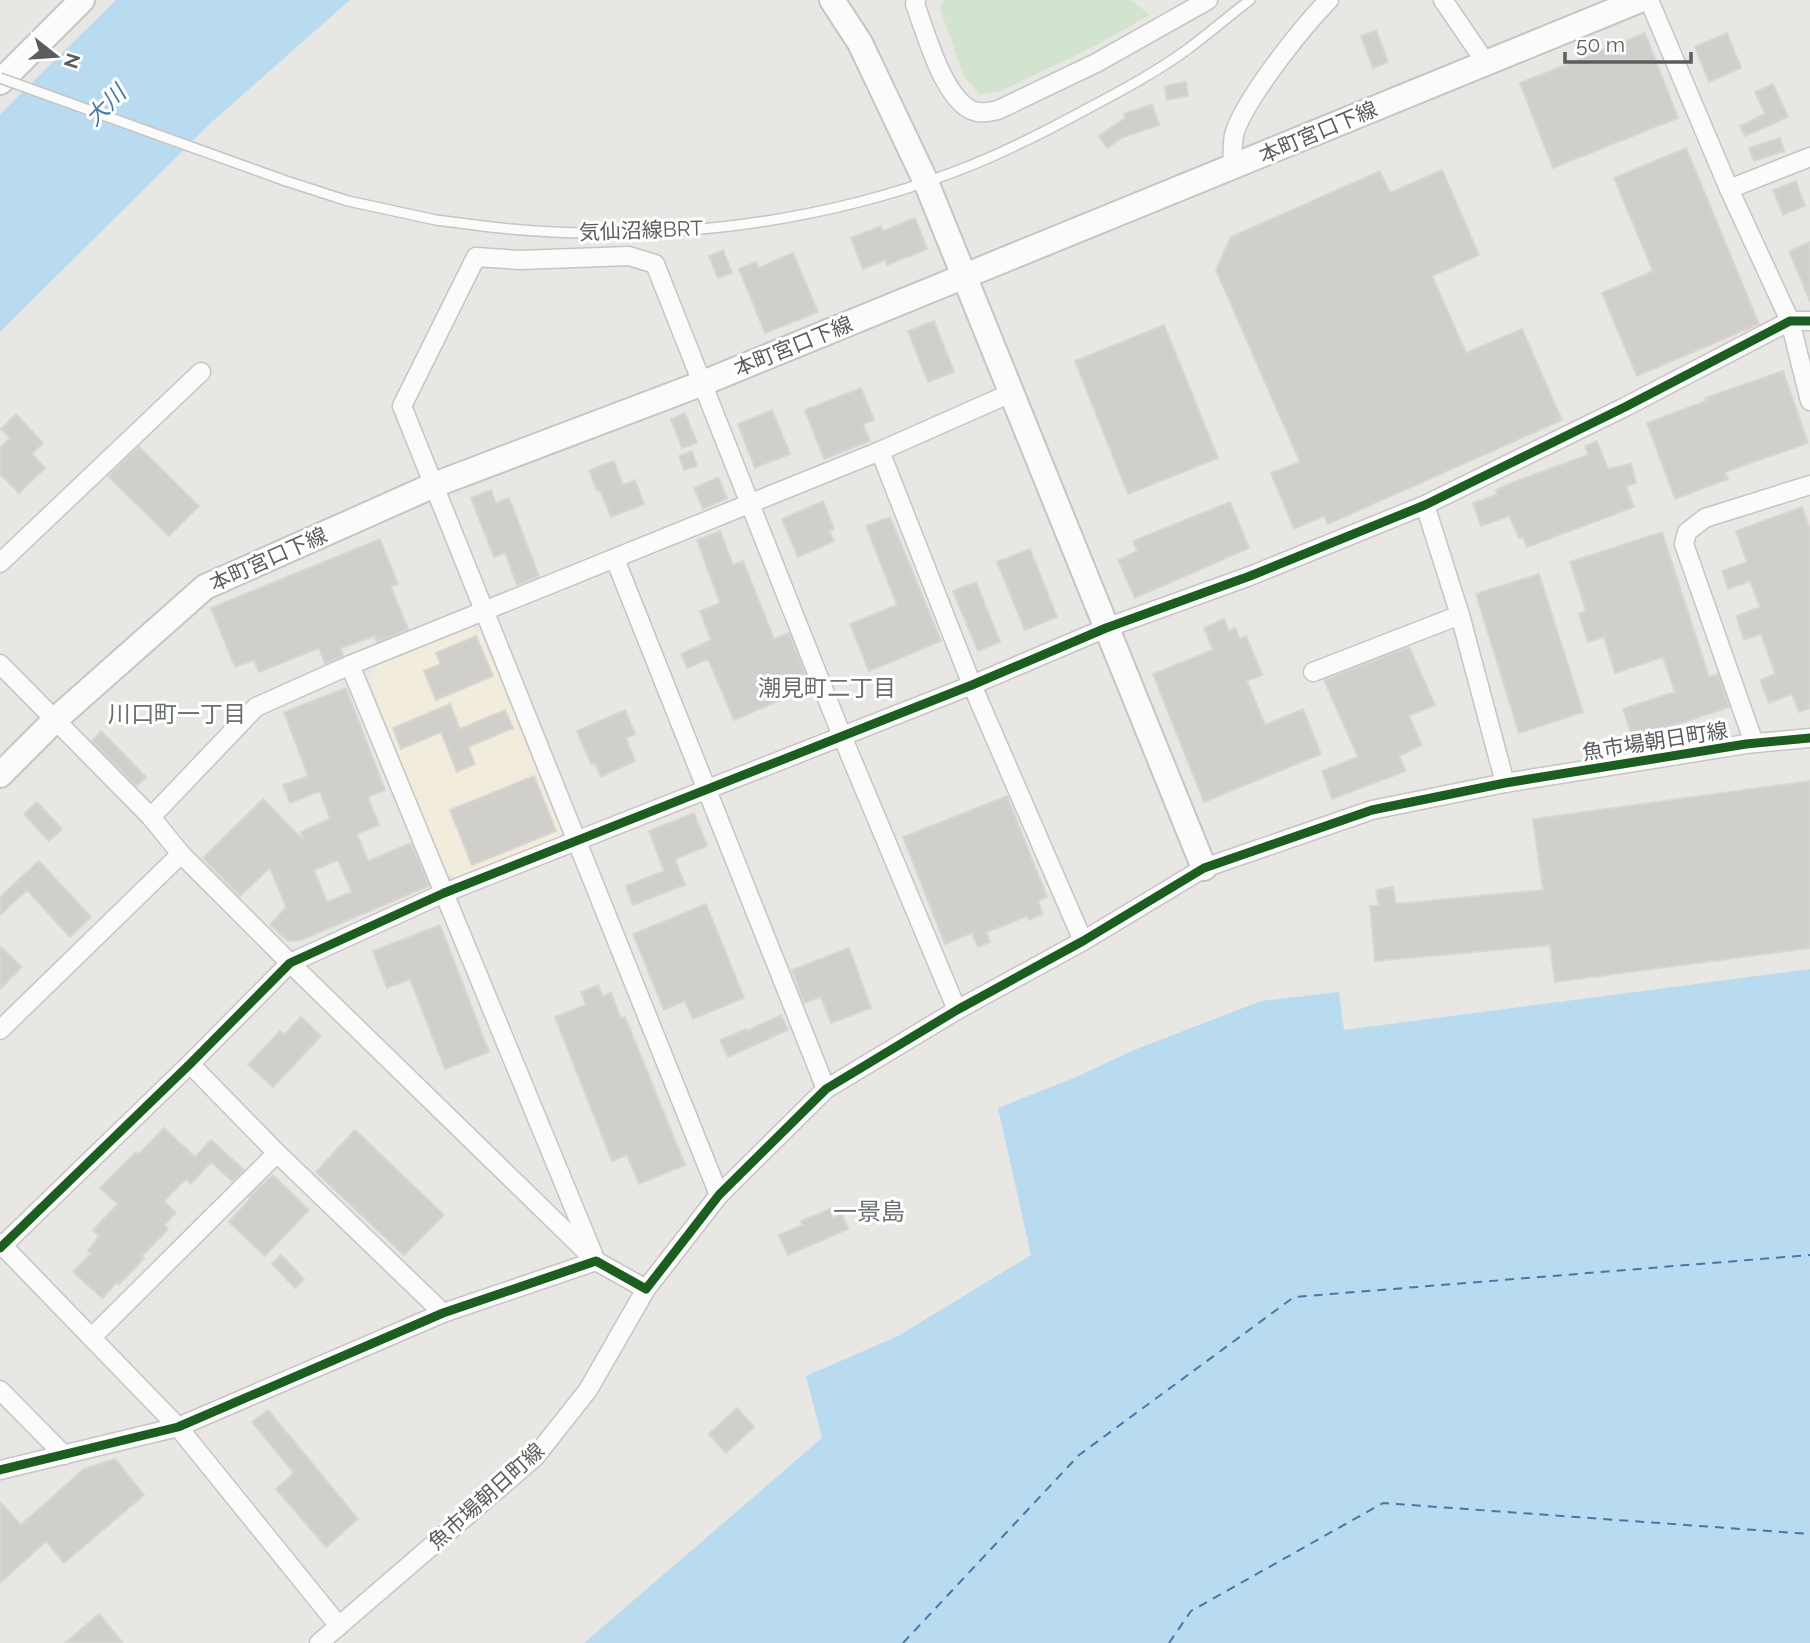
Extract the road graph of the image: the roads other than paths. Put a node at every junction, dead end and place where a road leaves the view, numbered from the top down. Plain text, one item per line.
1 (82, 0) edge
2 (832, 0) edge
3 (916, 0) edge
4 (1208, 0) edge
5 (1250, 0) edge
6 (1329, 0) edge
7 (1443, 0) edge
8 (1640, 0) edge
9 (1649, 0) edge
10 (1486, 63) junction
11 (0, 80) edge
12 (1810, 157) edge
13 (1232, 168) junction
14 (926, 182) junction
15 (1729, 189) junction
16 (964, 277) junction
17 (1790, 321) junction
18 (1810, 321) edge
19 (201, 372) dead end
20 (703, 383) junction
21 (1011, 393) junction
22 (1810, 401) edge
23 (880, 451) junction
24 (434, 485) junction
25 (1810, 485) edge
26 (751, 504) junction
27 (1425, 505) junction
28 (615, 559) junction
29 (0, 563) edge
30 (485, 610) junction
31 (1460, 615) junction
32 (1106, 628) junction
33 (0, 664) edge
34 (350, 665) junction
35 (1313, 671) dead end
36 (972, 685) junction
37 (56, 719) junction
38 (842, 736) junction
39 (1810, 738) edge
40 (1754, 743) junction
41 (0, 775) edge
42 (1505, 783) junction
43 (705, 791) junction
44 (151, 817) junction
45 (578, 842) junction
46 (181, 854) junction
47 (1204, 868) junction
48 (444, 894) junction
49 (1083, 941) junction
50 (290, 963) junction
51 (957, 1010) junction
52 (0, 1030) edge
53 (190, 1063) junction
54 (826, 1089) junction
55 (277, 1153) junction
56 (719, 1195) junction
57 (1, 1246) edge
58 (596, 1261) junction
59 (646, 1289) junction
60 (443, 1313) junction
61 (92, 1336) junction
62 (0, 1390) edge
63 (178, 1427) junction
64 (64, 1455) junction
65 (0, 1470) edge
66 (339, 1626) junction
67 (319, 1643) edge

1 - 11 street
2 - 14 street
3 - 4 street
5 - 14 lane, 気仙沼線BRT
6 - 13 street
7 - 10 street
8 - 10 street, 本町宮口下線
9 - 15 street
10 - 13 street, 本町宮口下線
11 - 14 lane, 気仙沼線BRT, bridge
12 - 15 street
13 - 16 street, 本町宮口下線
14 - 16 street
15 - 17 street
16 - 20 street, 本町宮口下線
16 - 21 street
17 - 18 street
17 - 22 street
17 - 27 street
19 - 29 street
20 - 24 street, 本町宮口下線
20 - 24 street
20 - 26 street
21 - 23 street
21 - 32 street
23 - 26 street
23 - 36 street
24 - 30 street
24 - 37 street, 本町宮口下線
25 - 40 street
26 - 28 street
26 - 38 street
27 - 31 street
27 - 32 street
28 - 30 street
28 - 43 street
30 - 34 street
30 - 45 street
31 - 35 street
31 - 42 street
32 - 36 street
32 - 47 street
33 - 37 street
34 - 44 street
34 - 48 street
36 - 38 street
36 - 49 street
37 - 41 street, 本町宮口下線
37 - 44 street
38 - 43 street
38 - 51 street
39 - 40 street, 魚市場朝日町線
40 - 42 street, 魚市場朝日町線
42 - 47 street, 魚市場朝日町線
43 - 45 street
43 - 54 street
44 - 46 street
45 - 48 street
45 - 56 street
46 - 50 street
46 - 52 street
47 - 49 street, 魚市場朝日町線
48 - 50 street
48 - 58 street
49 - 51 street, 魚市場朝日町線
50 - 53 street
50 - 58 street
51 - 54 street, 魚市場朝日町線
53 - 55 street
53 - 57 street
54 - 56 street, 魚市場朝日町線
55 - 60 street
55 - 61 street
56 - 59 street, 魚市場朝日町線
57 - 61 street
58 - 59 street
58 - 60 street
59 - 66 street, 魚市場朝日町線
60 - 63 street
61 - 63 street
62 - 64 street
63 - 64 street
63 - 66 street
64 - 65 street
66 - 67 street, 魚市場朝日町線

